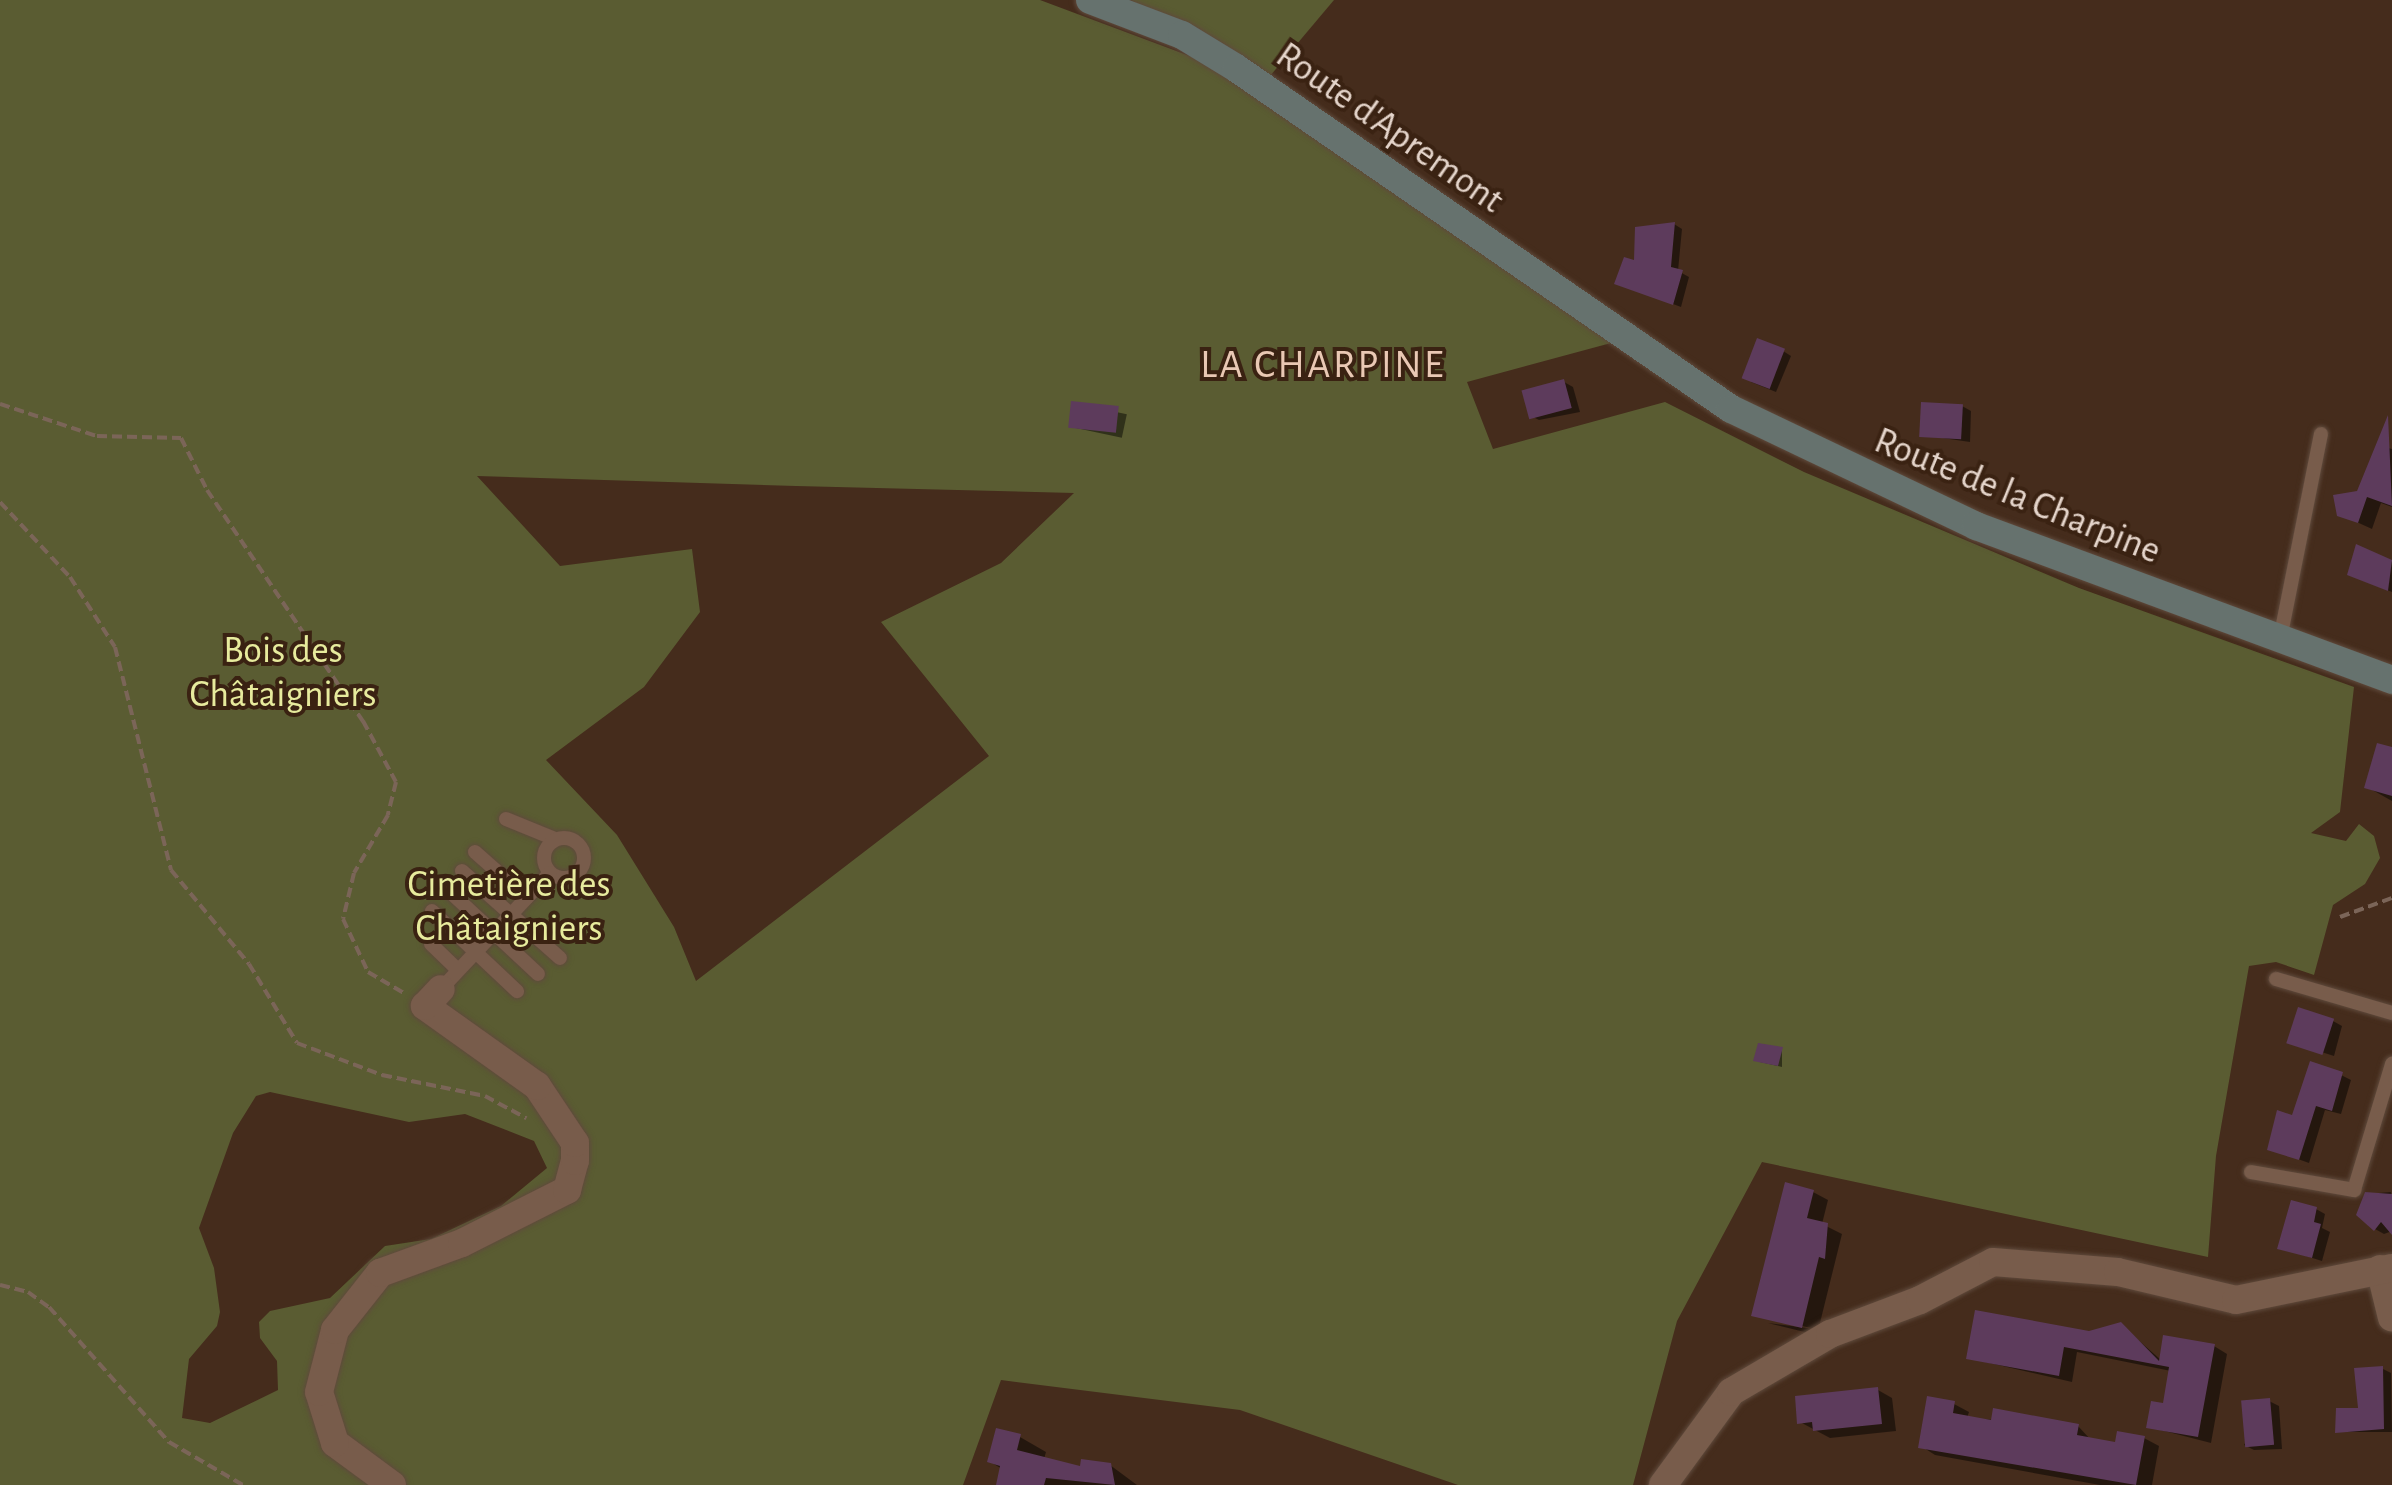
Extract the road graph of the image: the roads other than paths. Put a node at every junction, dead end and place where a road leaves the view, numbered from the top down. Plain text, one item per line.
1 (1090, 0) edge
2 (1632, 345) joint
3 (2321, 434) dead end
4 (2280, 639) junction
5 (2392, 680) edge
6 (506, 819) dead end
7 (555, 839) junction
8 (476, 852) dead end
9 (462, 871) dead end
10 (550, 873) junction
11 (448, 890) dead end
12 (526, 898) junction
13 (432, 912) dead end
14 (510, 914) junction
15 (493, 932) junction
16 (430, 944) dead end
17 (475, 951) junction
18 (560, 958) dead end
19 (538, 974) dead end
20 (2276, 979) dead end
21 (441, 988) junction
22 (517, 991) dead end
23 (2392, 1013) edge
24 (2392, 1064) edge
25 (2250, 1172) dead end
26 (2386, 1269) edge
27 (2392, 1318) edge
28 (392, 1485) edge
29 (1664, 1485) edge

1 - 2 main road, Route d'Apremont
2 - 4 main road, Route de la Charpine
3 - 4 lane
4 - 5 main road, Route de la Charpine
6 - 7 lane
7 - 10 lane
7 - 10 lane
8 - 12 lane
9 - 14 lane
10 - 12 lane
11 - 15 lane
12 - 14 lane
13 - 17 lane
14 - 15 lane
14 - 18 lane
15 - 17 lane
15 - 19 lane
16 - 21 lane
17 - 21 lane
17 - 22 lane
20 - 23 lane
21 - 28 street
24 - 25 lane
26 - 27 street
26 - 29 street

